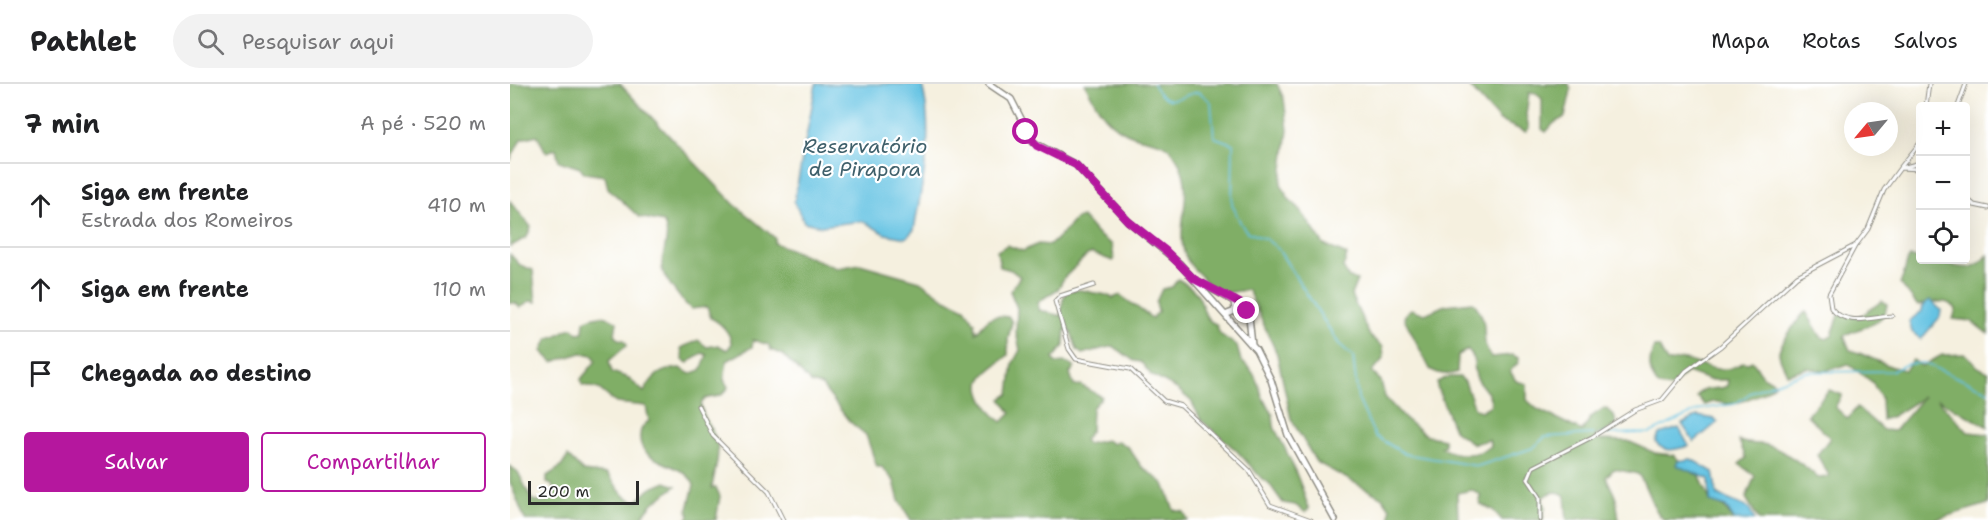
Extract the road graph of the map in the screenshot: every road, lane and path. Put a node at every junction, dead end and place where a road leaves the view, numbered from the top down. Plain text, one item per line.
1 (989, 84) edge
2 (1929, 84) edge
3 (1966, 84) edge
4 (1927, 102) edge
5 (1959, 102) edge
6 (1916, 148) edge
7 (1916, 164) edge
8 (1900, 168) junction
9 (1916, 170) edge
10 (1970, 202) edge
11 (1988, 207) edge
12 (1856, 245) junction
13 (1194, 279) junction
14 (1094, 285) dead end
15 (1234, 300) junction
16 (1226, 315) junction
17 (1893, 316) dead end
18 (1253, 346) junction
19 (698, 406) dead end
20 (783, 520) edge
21 (1311, 520) edge
22 (1335, 520) edge
23 (1540, 520) edge

1 - 13 main road
2 - 4 street
3 - 5 street
6 - 8 street
7 - 8 street
8 - 9 street
8 - 12 street
10 - 11 street
12 - 17 street
12 - 23 street
13 - 15 main road
13 - 16 main road
14 - 21 street
15 - 16 main road
15 - 18 main road
16 - 18 main road
18 - 22 main road
19 - 20 street

